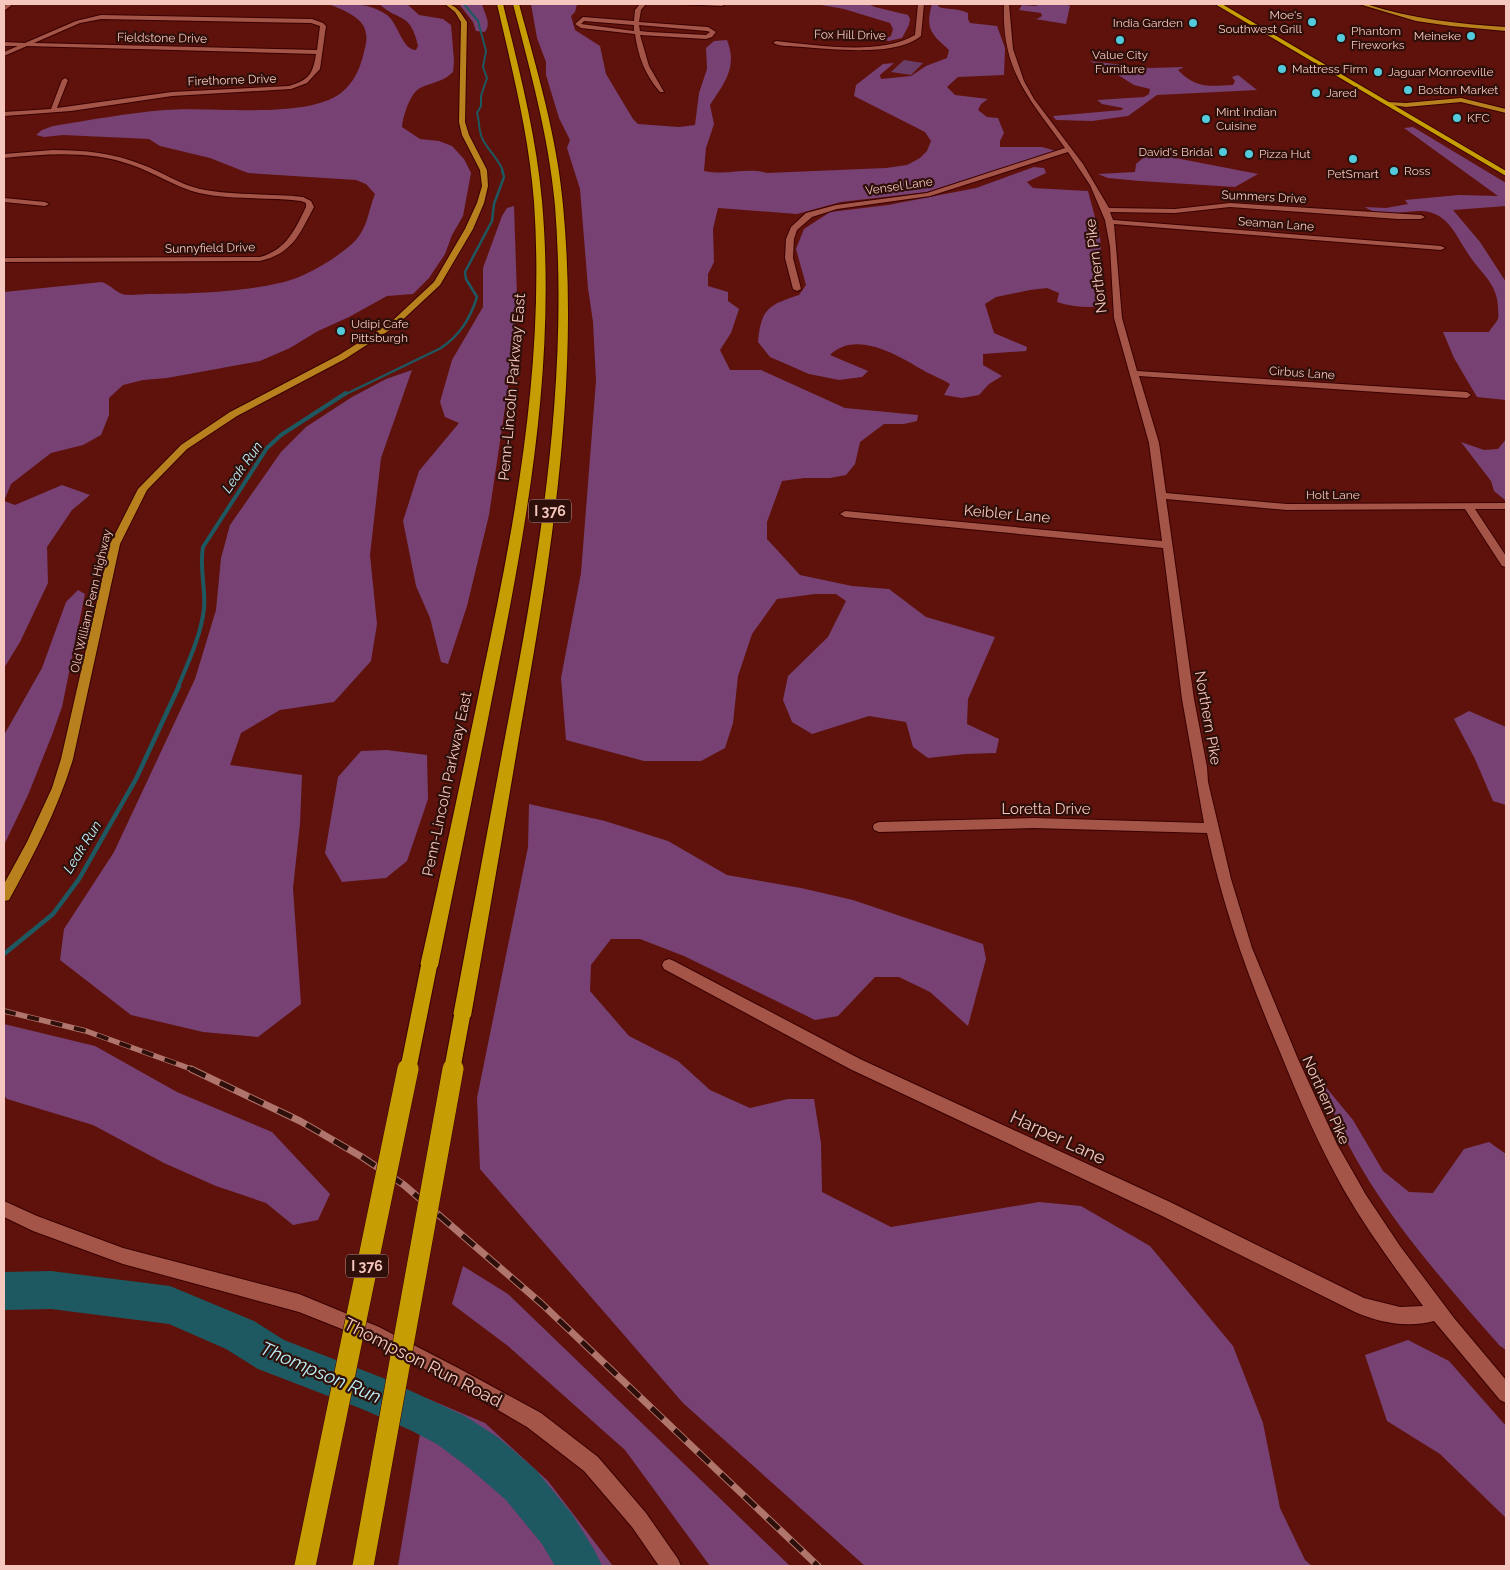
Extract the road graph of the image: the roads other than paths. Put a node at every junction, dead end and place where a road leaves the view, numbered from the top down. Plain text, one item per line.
1 (10, 4) edge
2 (447, 4) edge
3 (500, 4) edge
4 (516, 4) edge
5 (643, 4) edge
6 (683, 4) edge
7 (722, 4) edge
8 (921, 4) edge
9 (1006, 4) edge
10 (1218, 4) edge
11 (1362, 4) edge
12 (1493, 4) edge
13 (1506, 4) edge
14 (4, 8) edge
15 (637, 24) junction
16 (1506, 29) edge
17 (638, 34) junction
18 (776, 43) dead end
19 (4, 44) edge
20 (26, 44) junction
21 (320, 52) junction
22 (4, 54) edge
23 (65, 80) dead end
24 (662, 91) dead end
25 (1388, 104) junction
26 (53, 111) junction
27 (1506, 111) edge
28 (4, 114) edge
29 (1069, 149) junction
30 (4, 156) edge
31 (1506, 174) edge
32 (4, 200) edge
33 (45, 204) dead end
34 (1108, 216) junction
35 (1421, 216) dead end
36 (1441, 248) dead end
37 (4, 260) edge
38 (797, 289) dead end
39 (1135, 373) junction
40 (1467, 396) dead end
41 (1161, 496) junction
42 (1468, 506) junction
43 (1506, 506) edge
44 (845, 514) dead end
45 (1167, 545) junction
46 (1506, 564) edge
47 (879, 827) dead end
48 (1212, 828) junction
49 (4, 896) edge
50 (669, 965) dead end
51 (4, 1209) edge
52 (1438, 1311) junction
53 (1506, 1394) edge
54 (305, 1566) edge
55 (363, 1566) edge
56 (671, 1566) edge

1 - 14 street
2 - 49 main road, Old William Penn Highway
3 - 54 highway, Penn-Lincoln Parkway East / I 376, bridge
4 - 55 highway, I 376, bridge
5 - 15 street
6 - 7 street
8 - 18 street, Fox Hill Drive
9 - 29 street, Northern Pike
10 - 25 highway
11 - 16 main road
12 - 13 street
15 - 17 street
15 - 17 street
15 - 17 street
17 - 24 street
19 - 20 street, Fieldstone Drive
20 - 21 street, Fieldstone Drive
20 - 21 street, Firethorne Drive
20 - 22 street
21 - 26 street, Firethorne Drive
23 - 26 street
25 - 27 main road
25 - 31 highway
26 - 28 street, Firethorne Drive
29 - 34 street, Northern Pike
29 - 38 street, Vensel Lane
30 - 37 street, Sunnyfield Drive
32 - 33 street
34 - 35 street, Summers Drive
34 - 36 street, Seaman Lane
34 - 39 street, Northern Pike
39 - 40 street, Cirbus Lane
39 - 41 street, Northern Pike
41 - 42 street, Holt Lane
41 - 45 street, Northern Pike
42 - 43 street, Holt Lane
42 - 46 street
44 - 45 street, Keibler Lane
45 - 48 street, Northern Pike
47 - 48 street, Loretta Drive
48 - 52 street, Northern Pike
50 - 52 street, Harper Lane
51 - 56 street, Thompson Run Road
52 - 53 street, Northern Pike

